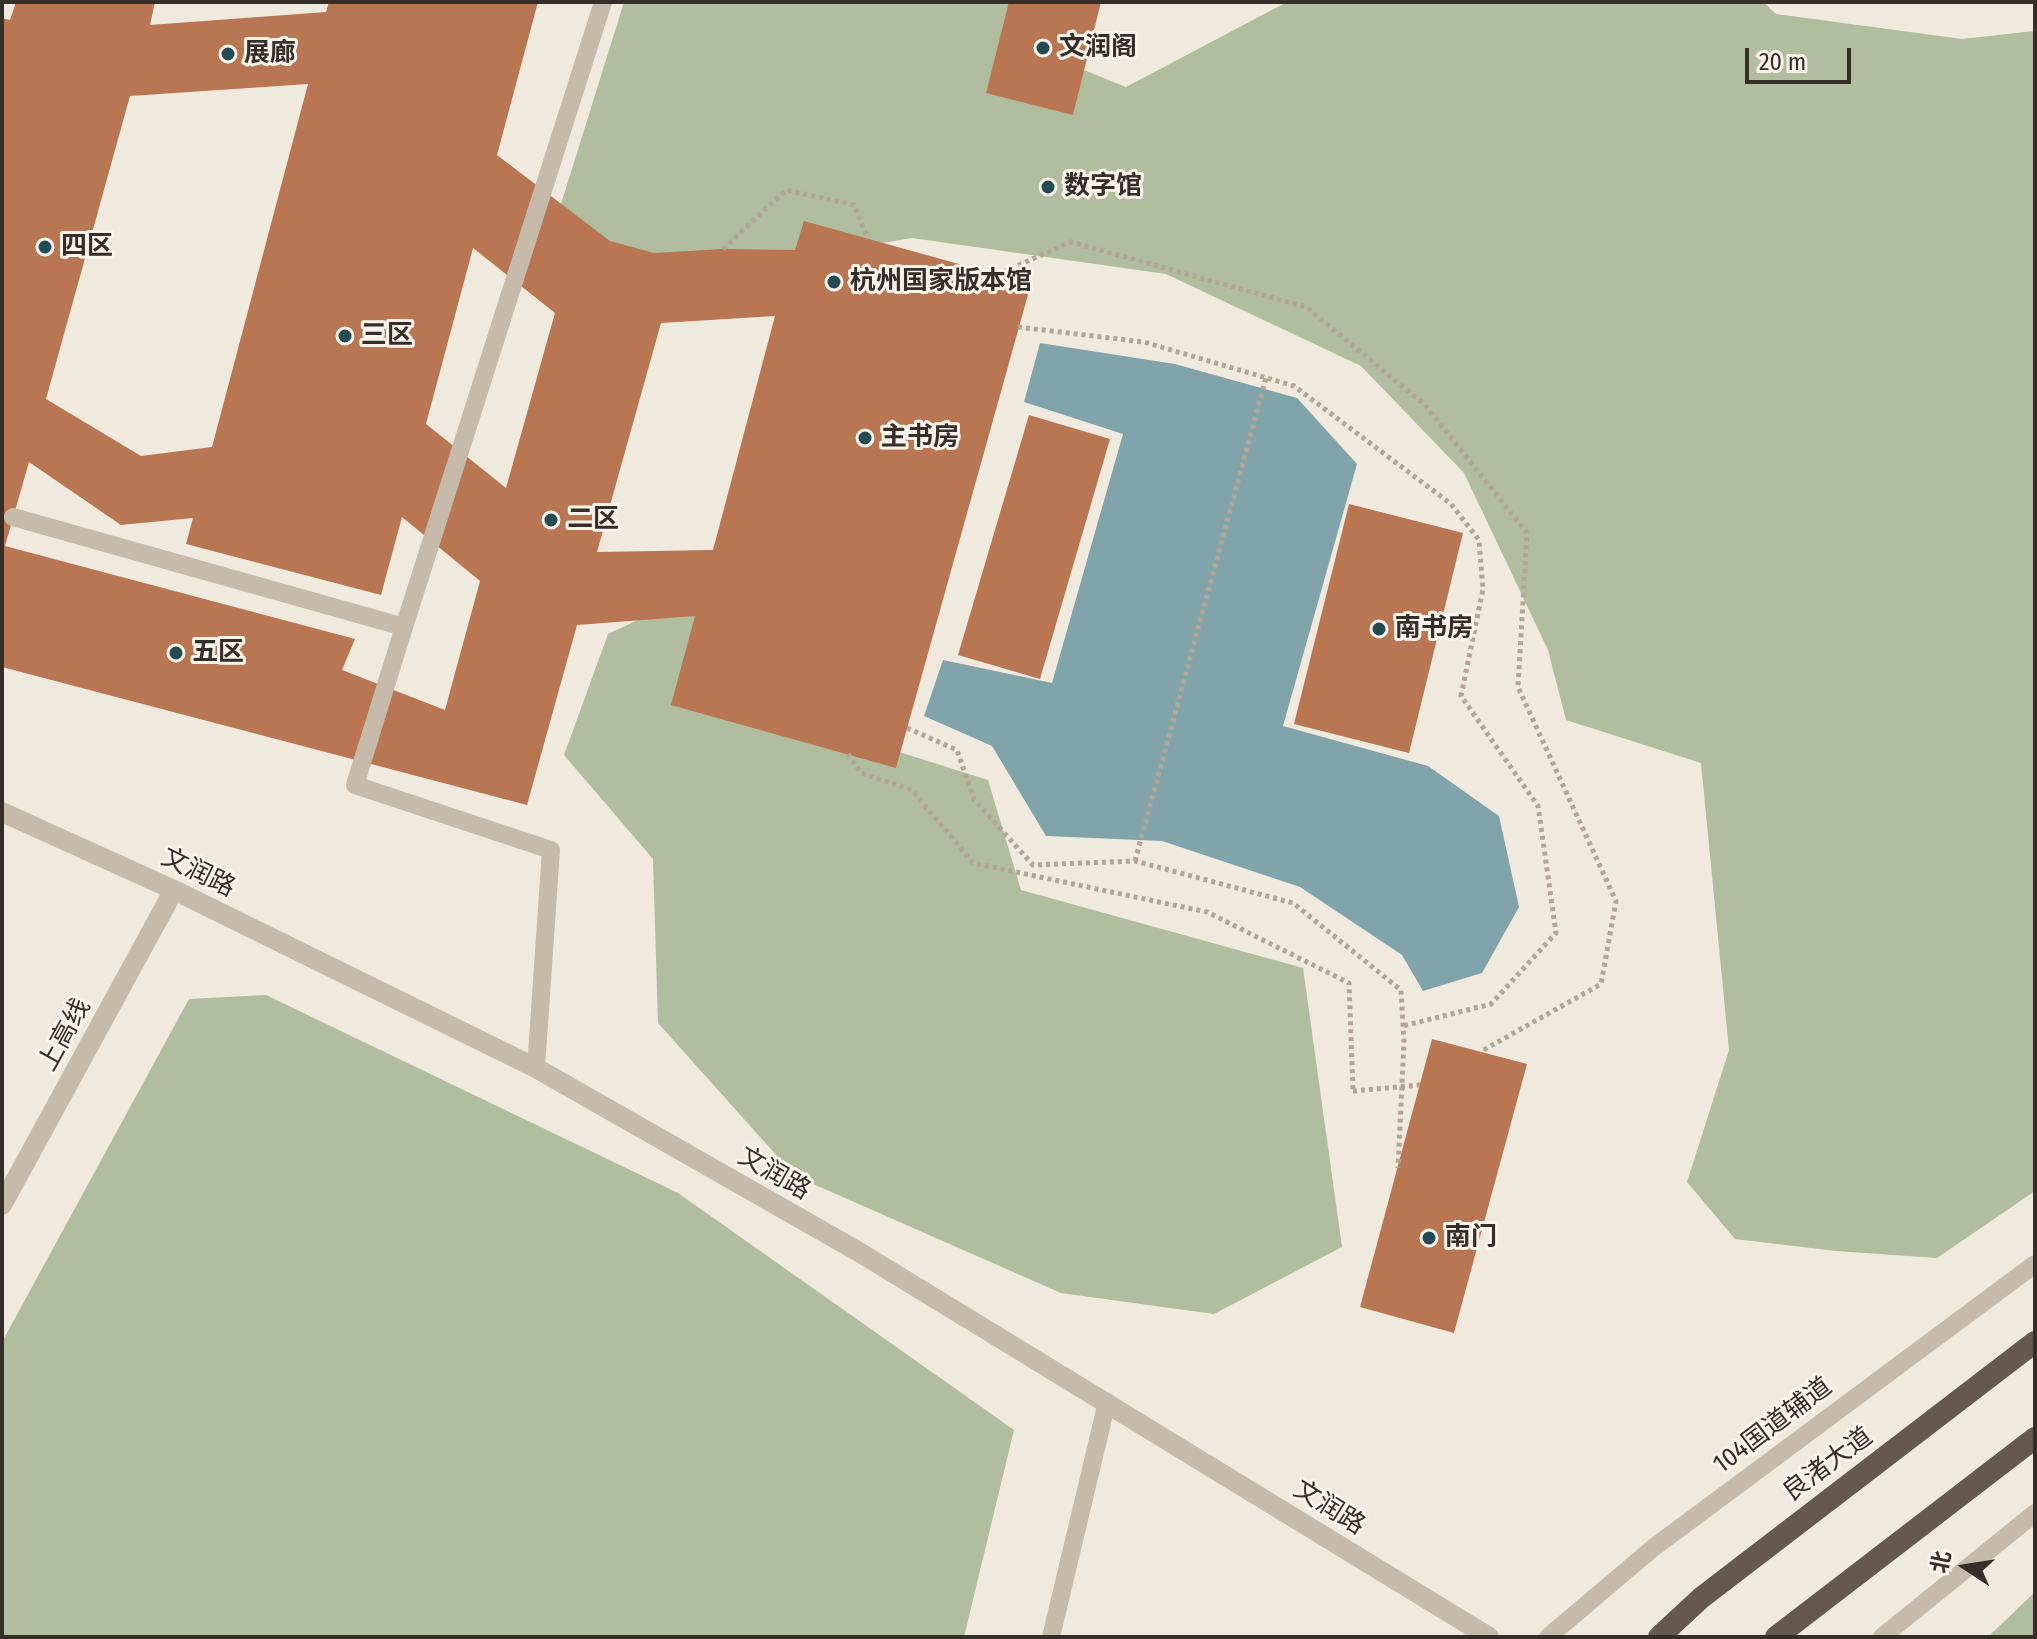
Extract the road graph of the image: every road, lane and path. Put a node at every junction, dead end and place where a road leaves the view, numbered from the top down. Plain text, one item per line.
1 (603, 2) edge
2 (868, 239) dead end
3 (723, 249) dead end
4 (996, 275) dead end
5 (1018, 327) dead end
6 (1266, 378) junction
7 (13, 517) dead end
8 (404, 627) junction
9 (907, 728) dead end
10 (848, 754) dead end
11 (2, 812) edge
12 (1135, 861) junction
13 (174, 890) junction
14 (1403, 1026) junction
15 (1480, 1052) dead end
16 (536, 1068) junction
17 (1420, 1085) dead end
18 (1398, 1168) dead end
19 (2, 1205) edge
20 (2035, 1264) edge
21 (2035, 1342) edge
22 (1107, 1402) junction
23 (2035, 1438) edge
24 (2035, 1513) edge
25 (1051, 1637) edge
26 (1489, 1637) edge
27 (1548, 1637) edge
28 (1659, 1637) edge
29 (1776, 1637) edge
30 (1882, 1637) edge

1 - 8 lane
2 - 3 path
4 - 15 path
5 - 6 path
6 - 12 path
6 - 14 path
7 - 8 lane
8 - 16 lane
9 - 12 path
10 - 17 path, bridge
11 - 13 street, 文润路
12 - 14 path
13 - 16 street, 文润路
13 - 19 street, 上高线
14 - 18 path
16 - 22 street, 文润路
20 - 27 lane, 104国道辅道
21 - 28 highway, 良渚大道
22 - 25 lane
22 - 26 street, 文润路
23 - 29 highway
24 - 30 lane

